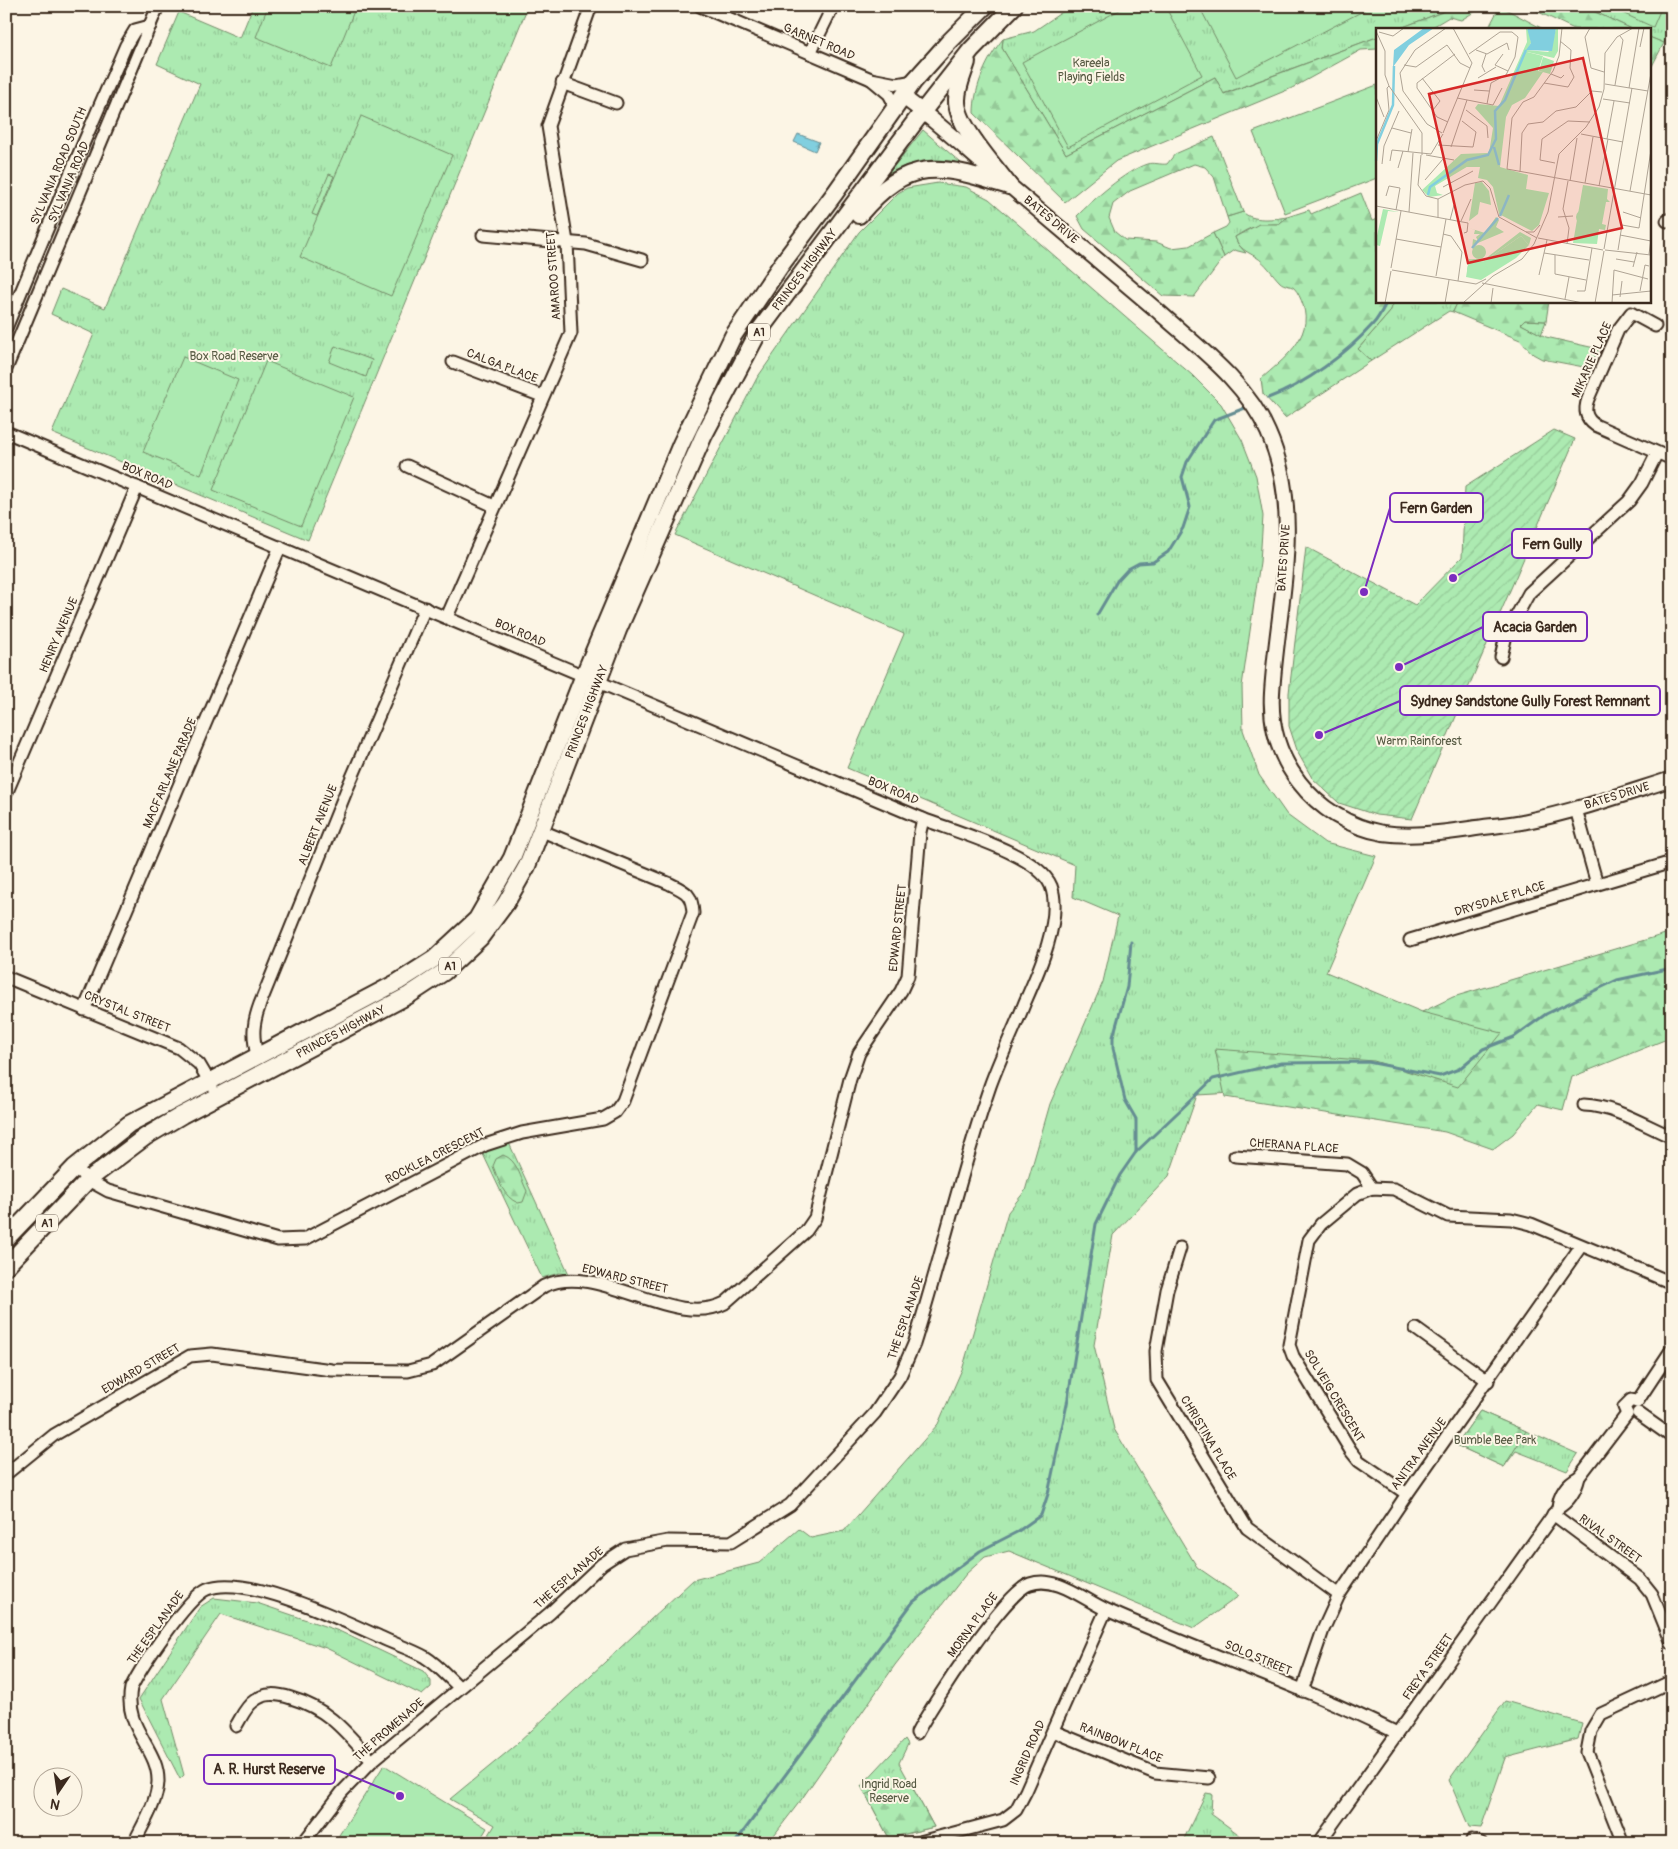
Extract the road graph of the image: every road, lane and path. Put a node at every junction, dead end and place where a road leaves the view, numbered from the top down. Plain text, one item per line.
1 (158, 6) edge
2 (591, 6) edge
3 (700, 6) edge
4 (833, 6) edge
5 (985, 6) edge
6 (1014, 6) edge
7 (150, 26) junction
8 (971, 50) junction
9 (810, 53) junction
10 (871, 80) junction
11 (914, 81) junction
12 (562, 83) junction
13 (900, 102) junction
14 (616, 103) dead end
15 (923, 111) junction
16 (1009, 186) junction
17 (836, 230) junction
18 (483, 235) dead end
19 (567, 242) junction
20 (642, 260) dead end
21 (1655, 326) dead end
22 (6, 328) edge
23 (453, 362) dead end
24 (6, 369) edge
25 (542, 396) junction
26 (6, 432) edge
27 (1657, 453) junction
28 (1672, 459) edge
29 (407, 466) dead end
30 (137, 486) junction
31 (494, 506) junction
32 (280, 547) junction
33 (425, 608) junction
34 (447, 617) junction
35 (1501, 657) dead end
36 (591, 678) junction
37 (1672, 779) edge
38 (6, 794) edge
39 (1576, 809) junction
40 (923, 819) junction
41 (542, 831) junction
42 (1024, 858) joint
43 (1672, 862) edge
44 (1597, 884) junction
45 (1410, 940) dead end
46 (6, 977) edge
47 (84, 1010) junction
48 (257, 1055) junction
49 (209, 1080) junction
50 (218, 1097) junction
51 (1584, 1105) dead end
52 (1672, 1137) edge
53 (1235, 1156) dead end
54 (75, 1167) junction
55 (88, 1180) junction
56 (1372, 1188) junction
57 (6, 1239) edge
58 (1581, 1246) junction
59 (1180, 1248) dead end
60 (6, 1266) edge
61 (1672, 1283) edge
62 (1416, 1329) dead end
63 (1672, 1349) edge
64 (1488, 1381) junction
65 (1634, 1410) junction
66 (1672, 1437) edge
67 (6, 1474) edge
68 (1407, 1494) junction
69 (1556, 1511) junction
70 (1339, 1595) junction
71 (1106, 1610) junction
72 (1672, 1643) edge
73 (1672, 1681) edge
74 (459, 1688) junction
75 (1302, 1691) junction
76 (236, 1726) dead end
77 (1053, 1731) junction
78 (917, 1733) dead end
79 (1397, 1733) junction
80 (372, 1761) junction
81 (1209, 1778) dead end
82 (1619, 1842) edge
83 (134, 1843) edge
84 (304, 1843) edge
85 (916, 1843) edge
86 (1319, 1843) edge

1 - 7 street, SYLVANIA ROAD
2 - 12 street, AMAROO STREET
3 - 9 street, GARNET ROAD
4 - 9 street
5 - 11 highway, PRINCES HIGHWAY / A1
6 - 8 highway, PRINCES HIGHWAY / A1
7 - 22 street, SYLVANIA ROAD SOUTH
7 - 24 street, SYLVANIA ROAD
8 - 15 highway, PRINCES HIGHWAY / A1
8 - 16 highway
9 - 10 street, GARNET ROAD
10 - 11 street, GARNET ROAD
10 - 13 street, GARNET ROAD
11 - 13 highway, PRINCES HIGHWAY / A1
12 - 14 street
12 - 19 street, AMAROO STREET
13 - 15 main road, BATES DRIVE
13 - 36 highway, PRINCES HIGHWAY / A1
15 - 16 main road, BATES DRIVE
15 - 17 highway, PRINCES HIGHWAY / A1
16 - 17 highway
16 - 39 main road, BATES DRIVE
17 - 36 highway, PRINCES HIGHWAY / A1
18 - 19 street
19 - 20 street
19 - 25 street, AMAROO STREET
21 - 27 street, MIKARIE PLACE
23 - 25 street, CALGA PLACE
25 - 31 street, AMAROO STREET
26 - 30 street, BOX ROAD
27 - 28 street
27 - 35 street
29 - 31 street
30 - 32 street, BOX ROAD
30 - 38 street, HENRY AVENUE
31 - 34 street, AMAROO STREET
32 - 33 street, BOX ROAD
32 - 47 street, MACFARLANE PARADE
33 - 34 street, BOX ROAD
33 - 48 street, ALBERT AVENUE
34 - 36 street, BOX ROAD
36 - 40 street, BOX ROAD
36 - 41 highway, PRINCES HIGHWAY / A1
36 - 48 highway, PRINCES HIGHWAY / A1
37 - 39 main road, BATES DRIVE
39 - 44 street
40 - 42 street, BOX ROAD
40 - 67 street, EDWARD STREET
41 - 50 highway, PRINCES HIGHWAY / A1
41 - 55 street, ROCKLEA CRESCENT
42 - 74 street, THE ESPLANADE
43 - 44 street, DRYSDALE PLACE
44 - 45 street, DRYSDALE PLACE
46 - 47 street, CRYSTAL STREET
47 - 49 street, CRYSTAL STREET
48 - 49 highway, PRINCES HIGHWAY / A1
49 - 50 street, CRYSTAL STREET
49 - 54 highway, PRINCES HIGHWAY / A1
50 - 55 highway, PRINCES HIGHWAY / A1
51 - 52 street
53 - 56 street, CHERANA PLACE
54 - 55 street, ROCKLEA CRESCENT
54 - 57 highway, PRINCES HIGHWAY / A1
55 - 60 highway, PRINCES HIGHWAY / A1
56 - 58 street
56 - 68 street, SOLVEIG CRESCENT
58 - 61 street
58 - 64 street, ANITRA AVENUE
59 - 70 street, CHRISTINA PLACE
62 - 64 street
63 - 65 street, FREYA STREET
64 - 68 street, ANITRA AVENUE
65 - 66 street
65 - 69 street, FREYA STREET
68 - 70 street, ANITRA AVENUE
69 - 72 street, RIVAL STREET
69 - 79 street, FREYA STREET
70 - 75 street, ANITRA AVENUE
71 - 75 street, SOLO STREET
71 - 77 street, INGRID ROAD
71 - 78 street, MORNA PLACE
73 - 82 street
74 - 80 street, THE PROMENADE
74 - 83 street, THE ESPLANADE
75 - 79 street, SOLO STREET
76 - 80 street
77 - 81 street, RAINBOW PLACE
77 - 85 street, INGRID ROAD
79 - 86 street, FREYA STREET
80 - 84 street, THE PROMENADE

